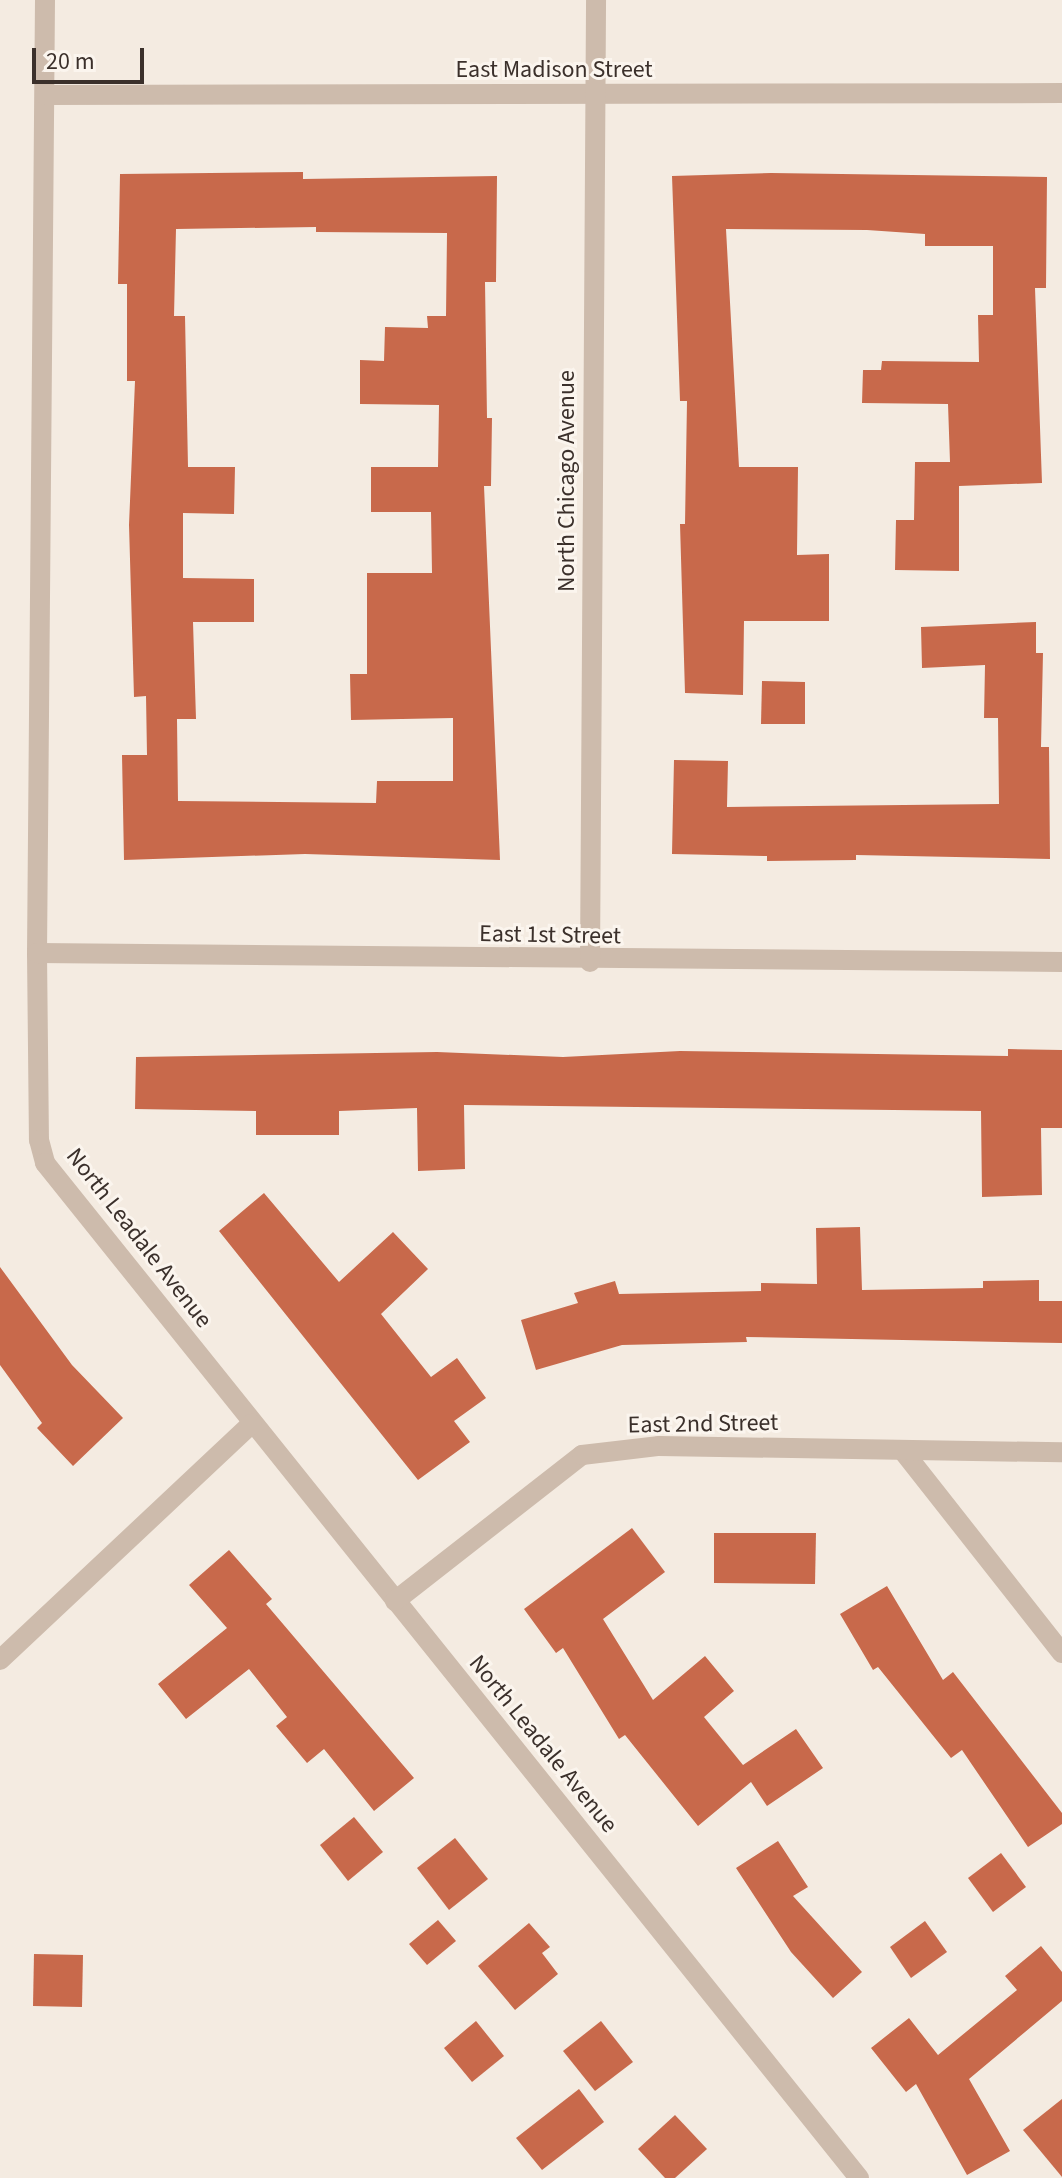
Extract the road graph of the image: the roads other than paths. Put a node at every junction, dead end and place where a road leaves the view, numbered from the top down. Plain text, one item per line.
1 (45, 0) edge
2 (596, 0) edge
3 (1062, 93) edge
4 (45, 95) junction
5 (595, 97) junction
6 (37, 953) junction
7 (590, 962) junction
8 (1062, 962) edge
9 (251, 1424) junction
10 (903, 1451) junction
11 (1062, 1452) edge
12 (395, 1601) junction
13 (1062, 1653) edge
14 (0, 1660) edge
15 (859, 2178) edge

1 - 4 street, North Leadale Avenue
2 - 5 street, North Chicago Avenue
3 - 5 street, East Madison Street
4 - 5 street, East Madison Street
4 - 6 street, North Leadale Avenue
5 - 7 street, North Chicago Avenue
6 - 7 street, East 1st Street
6 - 9 street, North Leadale Avenue
7 - 8 street, East 1st Street
9 - 12 street, North Leadale Avenue
9 - 14 street
10 - 11 street, East 2nd Street
10 - 12 street, East 2nd Street
10 - 13 street
12 - 15 street, North Leadale Avenue

